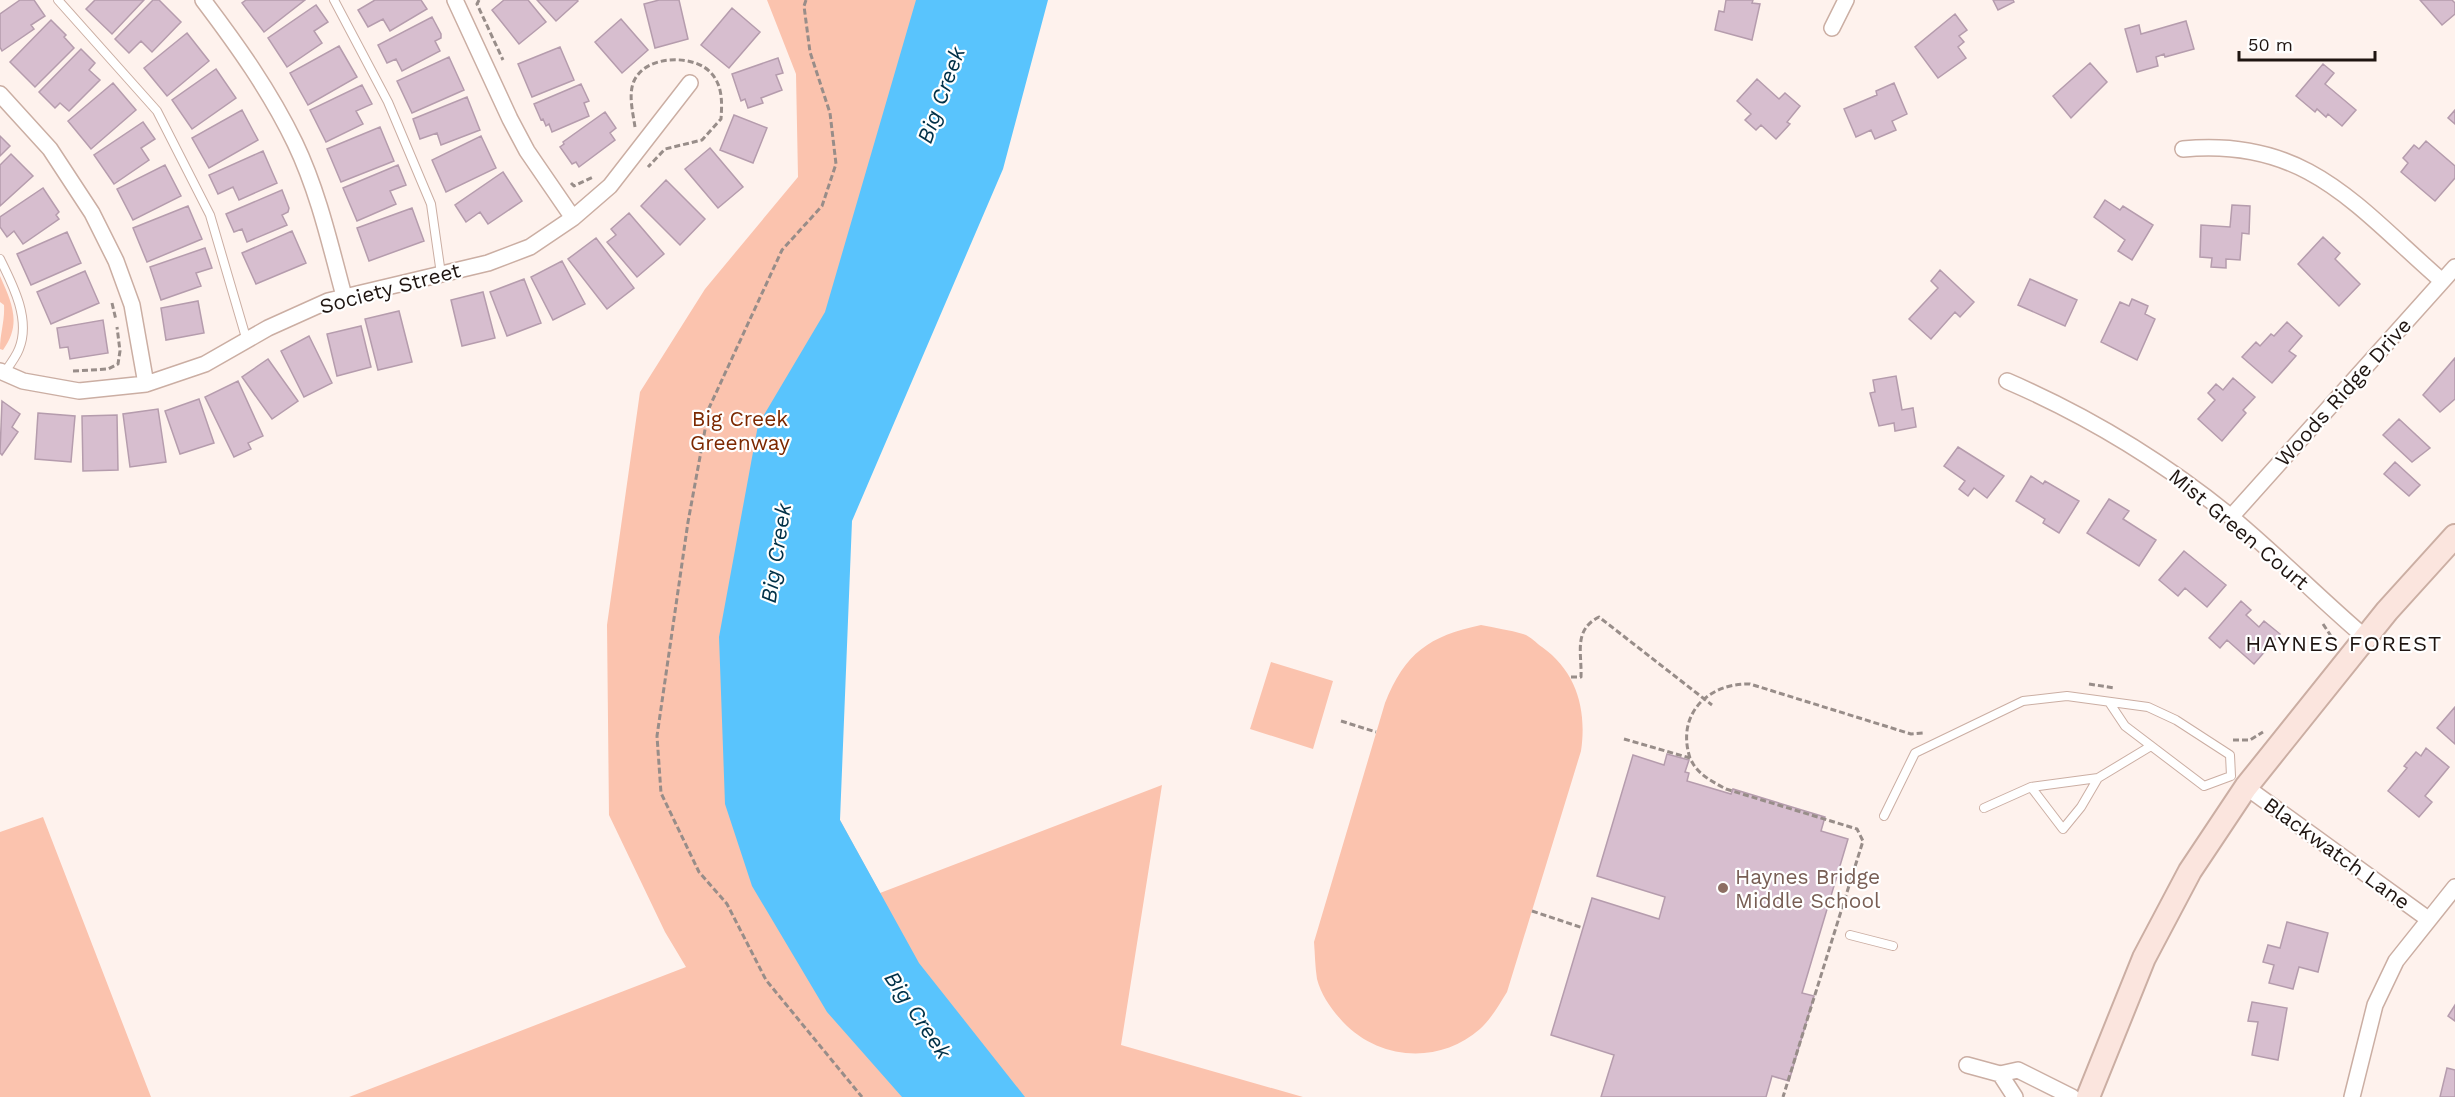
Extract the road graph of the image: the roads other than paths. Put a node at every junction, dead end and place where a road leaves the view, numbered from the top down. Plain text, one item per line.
1 (58, 0) edge
2 (203, 0) edge
3 (334, 0) edge
4 (455, 0) edge
5 (1846, 0) edge
6 (1832, 28) dead end
7 (690, 83) dead end
8 (0, 94) edge
9 (2183, 149) dead end
10 (573, 218) junction
11 (0, 259) edge
12 (2455, 267) edge
13 (441, 274) junction
14 (2442, 281) junction
15 (344, 296) junction
16 (247, 342) junction
17 (2, 372) edge
18 (2007, 381) dead end
19 (146, 384) junction
20 (2231, 517) junction
21 (2455, 536) edge
22 (2367, 639) junction
23 (2109, 702) junction
24 (2151, 746) junction
25 (2098, 778) junction
26 (2239, 782) junction
27 (2031, 787) junction
28 (1984, 808) dead end
29 (1884, 816) dead end
30 (2455, 887) edge
31 (2428, 919) junction
32 (1850, 935) dead end
33 (1893, 946) dead end
34 (1967, 1065) dead end
35 (2000, 1074) junction
36 (2015, 1097) edge
37 (2072, 1097) edge
38 (2088, 1097) edge
39 (2352, 1097) edge

1 - 16 lane
2 - 15 street
3 - 13 lane
4 - 10 street
5 - 6 street
7 - 10 street, Society Street
8 - 19 street
9 - 14 street
10 - 13 street, Society Street
11 - 17 lane
12 - 14 street, Woods Ridge Drive
13 - 15 street, Society Street
14 - 20 street, Woods Ridge Drive
15 - 16 street, Society Street
16 - 19 street, Society Street
17 - 19 street, Society Street
18 - 20 street, Mist Green Court
20 - 22 street, Mist Green Court
21 - 22 main road
22 - 26 main road
23 - 24 lane
23 - 26 lane
23 - 29 lane
24 - 25 lane
24 - 26 lane
25 - 27 lane
25 - 27 lane
26 - 31 street, Blackwatch Lane
26 - 38 main road
27 - 28 lane
30 - 31 street
31 - 39 street
32 - 33 lane
34 - 35 street
35 - 36 street
35 - 37 street

